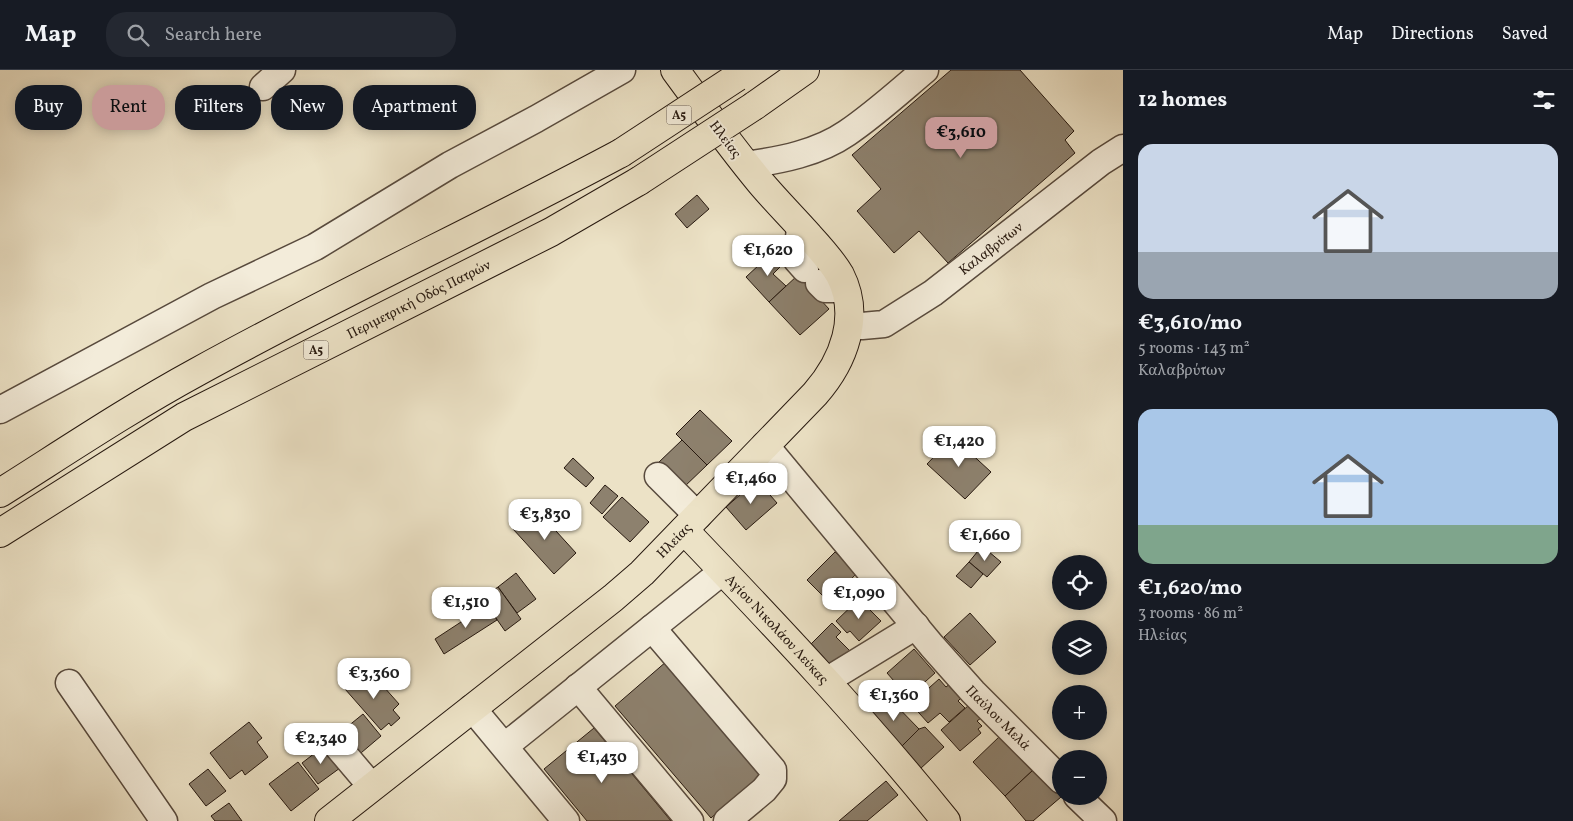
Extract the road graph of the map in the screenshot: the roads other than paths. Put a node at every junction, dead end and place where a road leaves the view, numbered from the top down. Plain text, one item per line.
1 (622, 70) edge
2 (675, 70) edge
3 (805, 70) edge
4 (925, 70) edge
5 (742, 74) edge
6 (1123, 148) edge
7 (746, 166) junction
8 (800, 227) junction
9 (845, 289) junction
10 (849, 325) junction
11 (0, 410) edge
12 (765, 445) junction
13 (658, 476) dead end
14 (0, 493) edge
15 (691, 523) junction
16 (0, 533) edge
17 (723, 570) junction
18 (916, 626) junction
19 (652, 628) junction
20 (826, 681) junction
21 (69, 683) dead end
22 (578, 687) junction
23 (472, 708) junction
24 (332, 740) dead end
25 (505, 746) junction
26 (1052, 771) edge
27 (372, 788) junction
28 (1086, 805) edge
29 (164, 821) edge
30 (329, 821) edge
31 (566, 821) edge
32 (690, 821) edge
33 (727, 821) edge
34 (946, 821) edge
35 (1103, 821) edge

1 - 11 street
2 - 7 main road, Ηλείας
3 - 16 main road, Περιμετρική Οδός Πατρών / Α5, bridge
4 - 7 street
5 - 14 main road, Α5, bridge
6 - 10 street, Καλαβρύτων
7 - 8 main road, Ηλείας
8 - 9 main road, Ηλείας
8 - 9 street
9 - 10 main road, Ηλείας
10 - 12 main road, Ηλείας
12 - 15 main road, Ηλείας
12 - 18 street, Παύλου Μελά
13 - 15 street
15 - 17 main road, Αγίου Νικολάου Λεύκας
15 - 23 main road, Ηλείας
17 - 19 street
17 - 20 main road, Αγίου Νικολάου Λεύκας
18 - 20 street
18 - 26 street, Παύλου Μελά
19 - 22 street
19 - 33 street
20 - 34 main road, Αγίου Νικολάου Λεύκας
21 - 29 street
22 - 25 street
22 - 32 street
23 - 25 street
23 - 27 main road, Ηλείας
24 - 27 street
25 - 31 street
27 - 30 main road, Ηλείας
28 - 35 street

